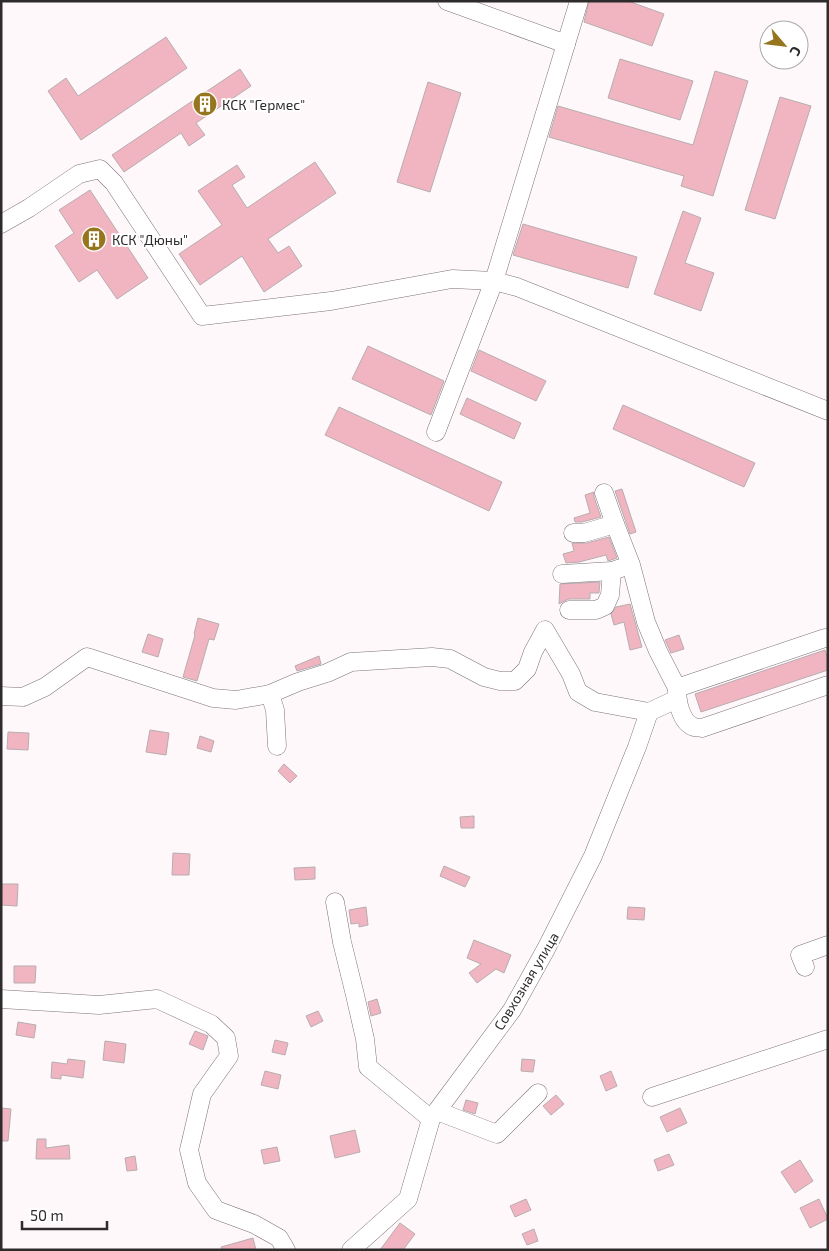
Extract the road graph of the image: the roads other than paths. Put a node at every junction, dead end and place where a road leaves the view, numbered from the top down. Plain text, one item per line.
1 (447, 1) edge
2 (579, 1) edge
3 (566, 44) junction
4 (1, 224) edge
5 (494, 281) junction
6 (828, 411) edge
7 (436, 432) dead end
8 (604, 493) dead end
9 (614, 524) junction
10 (573, 533) dead end
11 (632, 565) junction
12 (612, 571) junction
13 (562, 574) dead end
14 (569, 610) dead end
15 (828, 638) edge
16 (828, 685) edge
17 (677, 693) junction
18 (270, 694) junction
19 (1, 696) edge
20 (649, 712) junction
21 (278, 746) dead end
22 (335, 902) dead end
23 (828, 945) edge
24 (805, 967) dead end
25 (1, 999) edge
26 (828, 1039) edge
27 (538, 1093) dead end
28 (652, 1096) dead end
29 (434, 1115) junction
30 (286, 1250) edge
31 (351, 1250) edge

1 - 3 street
2 - 3 street
3 - 5 street
4 - 5 street
5 - 6 street
5 - 7 street
8 - 9 street
9 - 10 street
9 - 11 street
11 - 12 street
11 - 17 street
12 - 13 street
12 - 14 street
15 - 17 street
16 - 17 street
17 - 20 street
18 - 19 street
18 - 20 street
18 - 21 street
20 - 29 street, Совхозная улица
22 - 29 street
23 - 24 street
25 - 30 street
26 - 28 street
27 - 29 street
29 - 31 street, Совхозная улица

